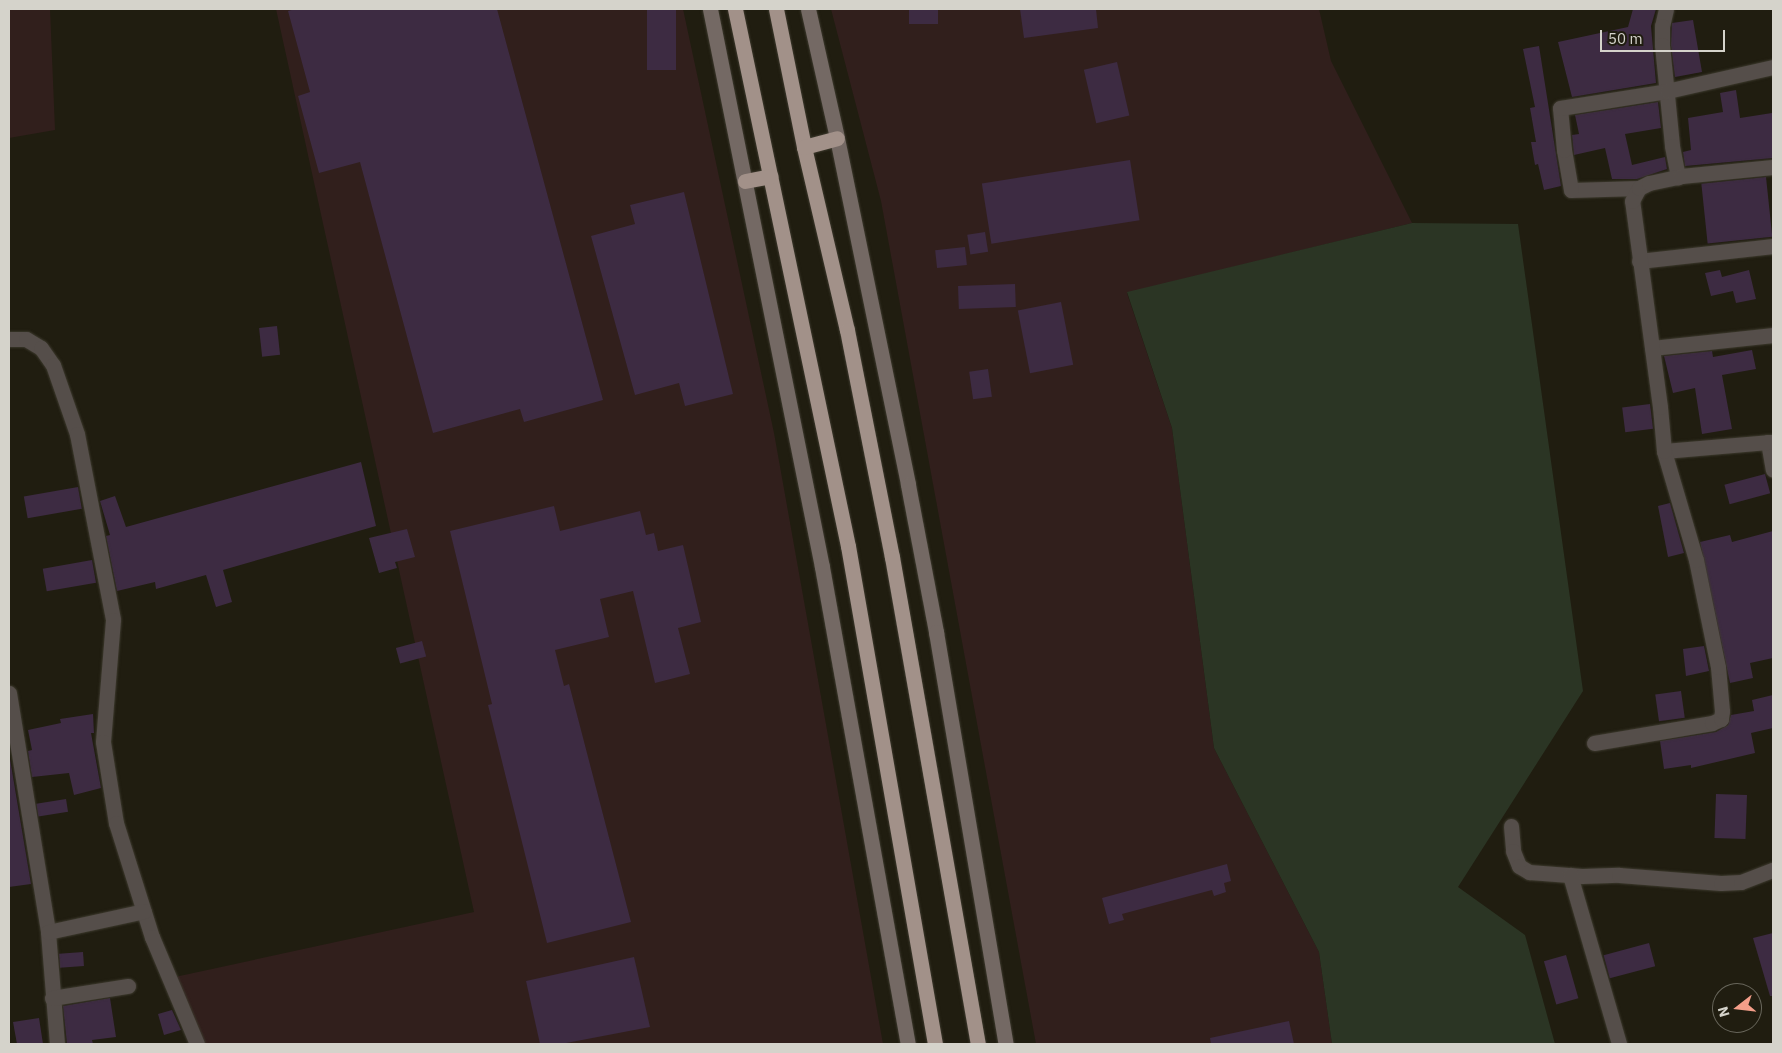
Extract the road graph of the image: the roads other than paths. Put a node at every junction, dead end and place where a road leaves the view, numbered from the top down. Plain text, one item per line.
1 (710, 9) edge
2 (735, 9) edge
3 (776, 9) edge
4 (808, 9) edge
5 (1666, 9) edge
6 (1773, 67) edge
7 (1667, 91) junction
8 (837, 138) junction
9 (804, 147) junction
10 (1773, 167) edge
11 (771, 176) junction
12 (1678, 177) junction
13 (745, 181) junction
14 (1639, 188) junction
15 (1773, 246) edge
16 (1640, 261) junction
17 (1773, 335) edge
18 (9, 339) edge
19 (1652, 348) junction
20 (1771, 442) edge
21 (1664, 451) junction
22 (1773, 470) edge
23 (9, 693) edge
24 (1594, 743) dead end
25 (1511, 826) dead end
26 (1773, 870) edge
27 (1570, 875) junction
28 (144, 912) junction
29 (48, 932) junction
30 (128, 986) dead end
31 (52, 998) junction
32 (57, 1044) edge
33 (197, 1044) edge
34 (908, 1044) edge
35 (935, 1044) edge
36 (978, 1044) edge
37 (1006, 1044) edge
38 (1619, 1044) edge

1 - 13 street
2 - 11 highway
3 - 9 highway
4 - 8 street
5 - 7 street
6 - 7 street
7 - 12 street
7 - 14 street
8 - 9 highway
8 - 37 street
9 - 36 highway
10 - 12 street
11 - 13 highway
11 - 35 highway
12 - 14 street
13 - 34 street
14 - 16 street
15 - 16 street
16 - 19 street
17 - 19 street
18 - 28 street
19 - 21 street
20 - 21 street
20 - 22 street
21 - 24 street
23 - 29 street
25 - 27 street
26 - 27 street
27 - 38 street
28 - 29 street
28 - 33 street
29 - 31 street
30 - 31 street
31 - 32 street

